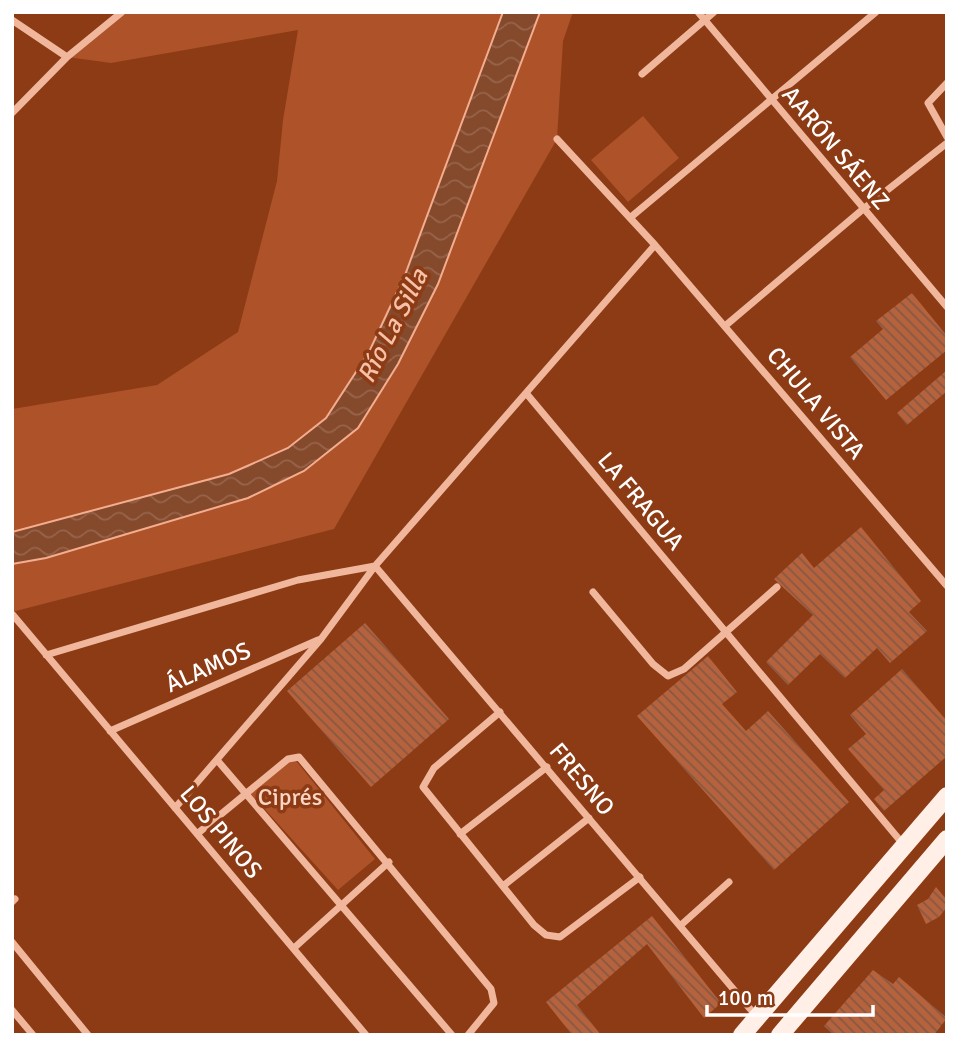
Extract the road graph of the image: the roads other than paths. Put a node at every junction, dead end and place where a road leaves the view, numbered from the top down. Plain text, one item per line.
1 (122, 12) edge
2 (698, 12) edge
3 (714, 12) edge
4 (876, 12) edge
5 (12, 20) edge
6 (705, 20) junction
7 (67, 57) junction
8 (642, 74) dead end
9 (947, 83) edge
10 (771, 100) junction
11 (15, 103) edge
12 (12, 113) edge
13 (947, 137) edge
14 (557, 139) dead end
15 (947, 143) edge
16 (862, 210) junction
17 (631, 217) junction
18 (655, 245) junction
19 (947, 293) edge
20 (939, 299) junction
21 (947, 307) edge
22 (725, 327) junction
23 (526, 393) junction
24 (375, 566) junction
25 (947, 586) edge
26 (777, 587) dead end
27 (593, 592) dead end
28 (13, 615) edge
29 (727, 632) junction
30 (321, 639) junction
31 (46, 655) junction
32 (500, 712) junction
33 (110, 731) junction
34 (217, 760) junction
35 (547, 767) junction
36 (246, 794) junction
37 (947, 796) edge
38 (175, 808) junction
39 (589, 818) junction
40 (197, 834) junction
41 (460, 834) junction
42 (947, 839) edge
43 (905, 845) junction
44 (389, 862) junction
45 (640, 877) junction
46 (729, 882) dead end
47 (503, 886) junction
48 (342, 904) junction
49 (681, 925) junction
50 (830, 930) junction
51 (12, 942) edge
52 (294, 948) junction
53 (829, 976) junction
54 (12, 1010) edge
55 (758, 1017) junction
56 (33, 1035) edge
57 (88, 1035) edge
58 (366, 1035) edge
59 (452, 1035) edge
60 (468, 1035) edge
61 (742, 1035) edge
62 (780, 1035) edge

1 - 7 street
2 - 6 street, AARÓN SÁENZ
3 - 6 street
4 - 10 street
5 - 7 street
6 - 8 street
6 - 10 street, AARÓN SÁENZ
7 - 11 street
9 - 13 street
10 - 16 street, AARÓN SÁENZ
10 - 17 street
11 - 12 street
14 - 17 street
15 - 16 street
16 - 20 street, AARÓN SÁENZ
16 - 22 street
17 - 18 street
18 - 22 street, CHULA VISTA
18 - 23 street
19 - 20 street
20 - 21 street, AARÓN SÁENZ
22 - 25 street, CHULA VISTA
23 - 24 street
23 - 29 street, LA FRAGUA
24 - 30 street
24 - 31 street
24 - 32 street, FRESNO
26 - 29 street
27 - 29 street
28 - 31 street, LOS PINOS
29 - 43 street, LA FRAGUA
30 - 33 street, ÁLAMOS
30 - 34 street
31 - 33 street, LOS PINOS
32 - 35 street, FRESNO
32 - 41 street
33 - 38 street, LOS PINOS
34 - 36 street
34 - 38 street
35 - 39 street, FRESNO
35 - 41 street
36 - 40 street
36 - 44 street
36 - 48 street
37 - 43 main road
38 - 40 street, LOS PINOS
39 - 45 street, FRESNO
39 - 47 street
40 - 52 street, LOS PINOS
41 - 47 street
42 - 53 main road
43 - 50 main road
44 - 48 street
44 - 60 street
45 - 47 street
45 - 49 street, FRESNO
46 - 49 street
48 - 52 street
48 - 59 street
49 - 55 street, FRESNO
50 - 53 main road
50 - 55 main road
51 - 57 street
52 - 58 street, LOS PINOS
53 - 62 main road
54 - 56 street
55 - 61 main road

